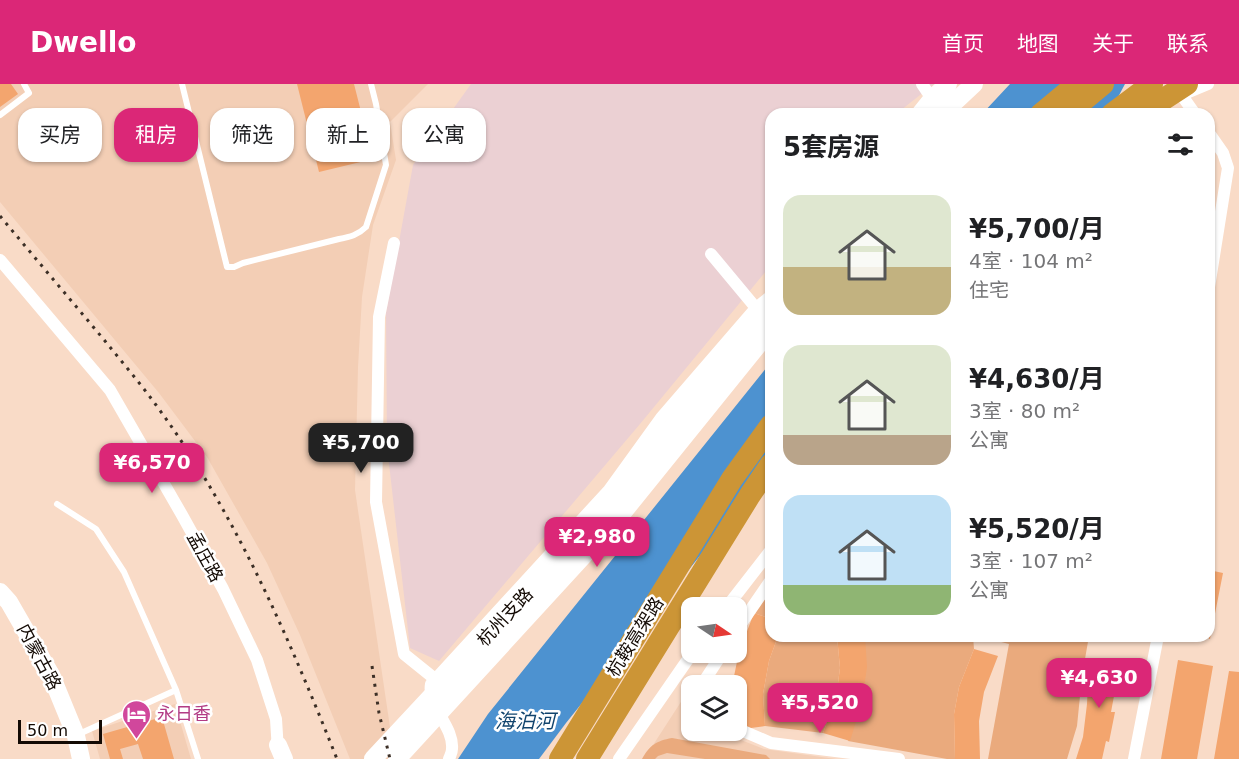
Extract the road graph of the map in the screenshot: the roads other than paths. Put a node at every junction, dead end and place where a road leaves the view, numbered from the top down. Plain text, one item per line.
1 (24, 84) edge
2 (182, 84) edge
3 (371, 84) edge
4 (948, 84) edge
5 (974, 84) edge
6 (1077, 84) edge
7 (1103, 84) edge
8 (1152, 84) edge
9 (1208, 84) edge
10 (1179, 87) edge
11 (935, 102) edge
12 (1048, 108) edge
13 (1074, 108) edge
14 (1120, 108) edge
15 (1149, 108) edge
16 (1164, 108) edge
17 (1191, 108) edge
18 (0, 115) edge
19 (1215, 142) edge
20 (394, 243) dead end
21 (1215, 249) edge
22 (711, 254) dead end
23 (0, 260) edge
24 (764, 306) edge
25 (765, 333) edge
26 (754, 339) junction
27 (765, 421) edge
28 (765, 433) edge
29 (765, 473) edge
30 (765, 498) edge
31 (717, 503) junction
32 (57, 504) dead end
33 (765, 558) edge
34 (765, 589) edge
35 (0, 592) edge
36 (735, 597) edge
37 (747, 615) edge
38 (1157, 642) edge
39 (685, 663) edge
40 (435, 679) junction
41 (176, 690) junction
42 (622, 701) junction
43 (747, 733) edge
44 (76, 736) junction
45 (280, 754) edge
46 (81, 759) edge
47 (198, 759) edge
48 (373, 759) edge
49 (396, 759) edge
50 (449, 759) edge
51 (560, 759) edge
52 (586, 759) edge
53 (619, 759) edge
54 (898, 759) edge
55 (1134, 759) edge

1 - 18 lane
2 - 3 lane
4 - 11 main road
5 - 11 main road
6 - 12 highway
7 - 13 highway
8 - 14 highway
9 - 10 street
10 - 15 highway
10 - 16 street
10 - 17 street
19 - 21 street
20 - 40 street
22 - 24 street
23 - 45 street, 孟庄路
24 - 26 main road, 杭州支路
24 - 40 street
25 - 26 main road, 杭州支路
26 - 48 main road, 杭州支路
26 - 49 main road, 杭州支路
27 - 31 highway
28 - 31 highway, 杭鞍高架路
29 - 42 highway, 杭鞍高架路
30 - 42 highway
31 - 51 highway, 杭鞍高架路
32 - 41 lane
33 - 36 street
34 - 37 street
35 - 44 main road, 内蒙古路
38 - 55 street
39 - 53 street
40 - 50 street
41 - 44 lane
41 - 47 lane
42 - 52 highway, 杭鞍高架路
43 - 54 street
44 - 46 main road, 内蒙古路

